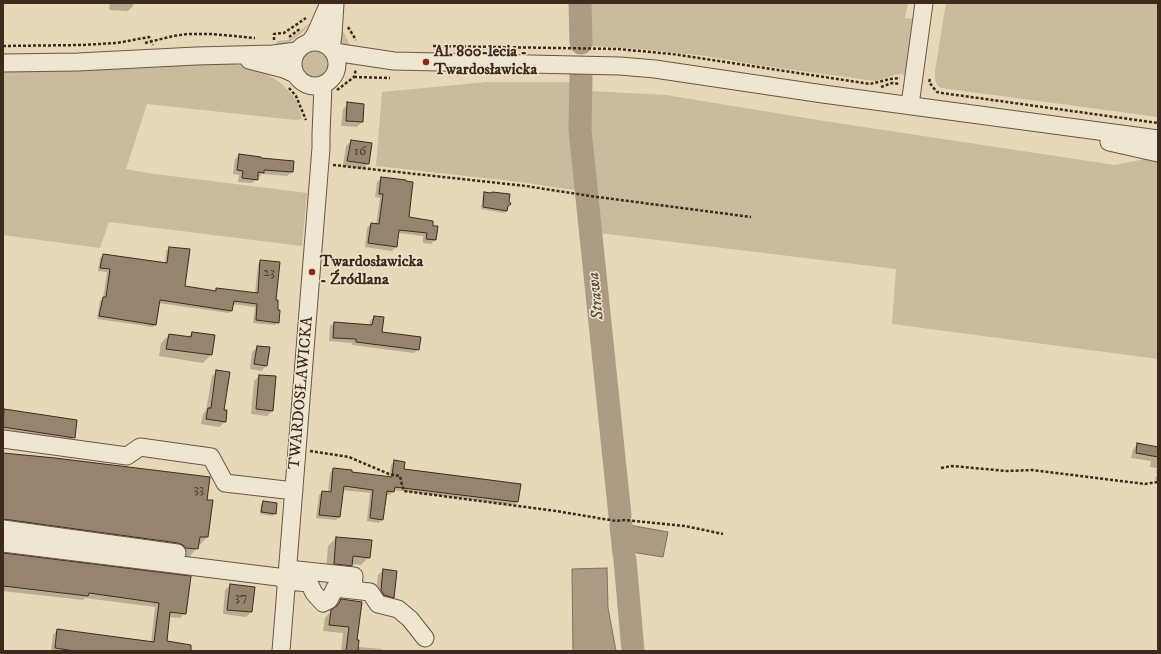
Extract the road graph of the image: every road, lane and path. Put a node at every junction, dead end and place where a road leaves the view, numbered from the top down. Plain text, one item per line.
1 (335, 3) edge
2 (924, 3) edge
3 (329, 13) edge
4 (273, 44) dead end
5 (3, 46) edge
6 (154, 47) dead end
7 (304, 47) junction
8 (332, 50) junction
9 (224, 55) junction
10 (3, 63) edge
11 (356, 66) junction
12 (336, 72) junction
13 (930, 74) dead end
14 (390, 78) dead end
15 (315, 84) junction
16 (910, 105) junction
17 (994, 117) junction
18 (1158, 123) edge
19 (1158, 139) edge
20 (1158, 153) edge
21 (320, 163) junction
22 (751, 217) dead end
23 (3, 439) edge
24 (298, 449) junction
25 (941, 468) dead end
26 (1158, 482) edge
27 (294, 491) junction
28 (3, 529) edge
29 (723, 534) dead end
30 (3, 543) edge
31 (176, 553) dead end
32 (287, 575) junction
33 (353, 590) junction
34 (425, 638) dead end
35 (281, 651) edge

1 - 3 street
2 - 16 street
3 - 4 path
3 - 7 street
3 - 8 street
3 - 11 path
5 - 6 path
7 - 8 street
7 - 9 street
7 - 15 street
8 - 11 street
8 - 12 street
9 - 10 street
9 - 15 street
11 - 12 street
11 - 14 path
11 - 15 path
11 - 16 street
12 - 15 street
13 - 18 path
15 - 21 street, TWARDOSŁAWICKA
16 - 17 street
17 - 19 street
17 - 20 street
21 - 22 path
21 - 24 street, TWARDOSŁAWICKA
23 - 27 street
24 - 27 street, TWARDOSŁAWICKA
24 - 29 path
25 - 26 path
27 - 32 street, TWARDOSŁAWICKA
28 - 31 street
30 - 32 street
32 - 33 street
32 - 33 street
32 - 35 street, TWARDOSŁAWICKA
33 - 34 street

